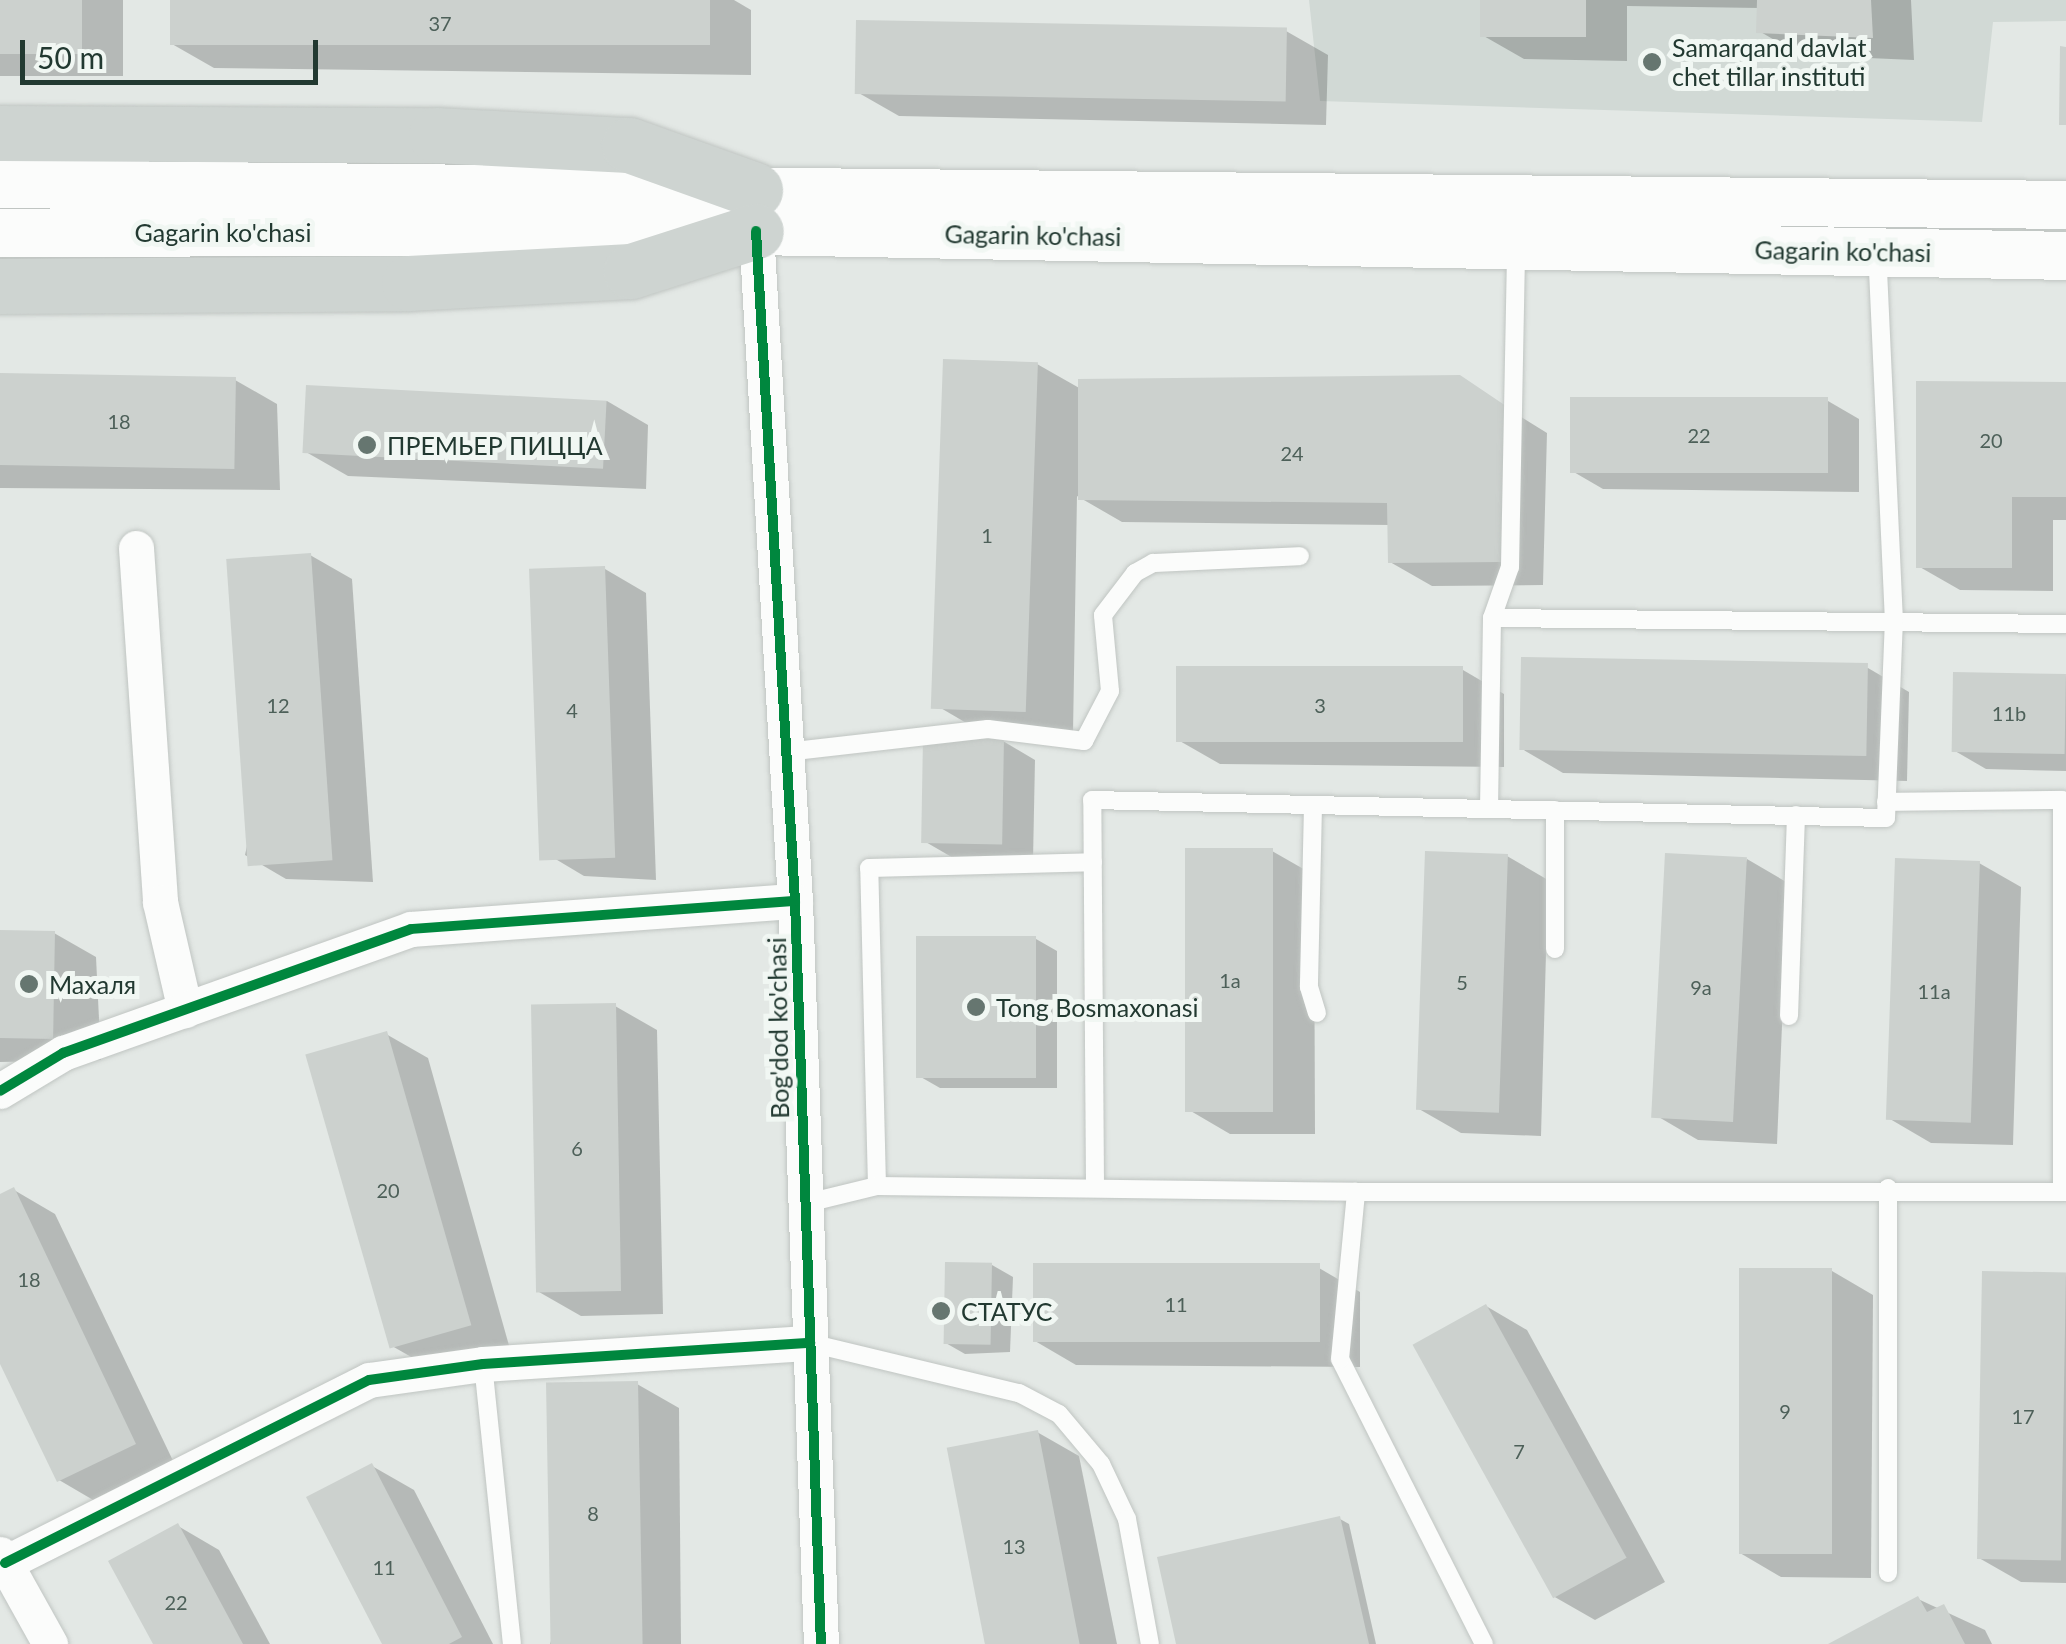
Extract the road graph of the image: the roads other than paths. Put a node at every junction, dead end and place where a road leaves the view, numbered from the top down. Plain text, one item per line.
1 (0, 132) edge
2 (0, 184) edge
3 (2066, 205) edge
4 (756, 210) junction
5 (0, 233) edge
6 (1516, 244) junction
7 (1877, 252) junction
8 (2066, 256) edge
9 (0, 286) edge
10 (136, 548) dead end
11 (1300, 556) dead end
12 (1492, 618) junction
13 (1894, 622) junction
14 (2066, 624) edge
15 (786, 752) junction
16 (1886, 802) junction
17 (1312, 806) junction
18 (1488, 809) junction
19 (1556, 810) junction
20 (1796, 816) junction
21 (1092, 862) junction
22 (795, 901) junction
23 (1555, 949) dead end
24 (185, 1010) junction
25 (1317, 1013) dead end
26 (1789, 1016) dead end
27 (0, 1091) edge
28 (877, 1186) junction
29 (1096, 1186) junction
30 (1888, 1188) junction
31 (1356, 1192) junction
32 (2064, 1192) edge
33 (802, 1204) junction
34 (810, 1342) junction
35 (483, 1364) junction
36 (2, 1559) edge
37 (1888, 1574) dead end
38 (50, 1644) edge
39 (512, 1644) edge
40 (821, 1644) edge
41 (1150, 1644) edge
42 (1484, 1644) edge

1 - 4 main road
2 - 4 main road, Gagarin ko'chasi
3 - 4 main road, Gagarin ko'chasi
4 - 5 main road, Gagarin ko'chasi
4 - 6 main road, Gagarin ko'chasi
4 - 9 main road
4 - 15 street, Bog'dod ko'chasi
6 - 7 main road, Gagarin ko'chasi
6 - 12 lane
7 - 8 main road, Gagarin ko'chasi
7 - 13 lane
10 - 24 street
11 - 15 lane
12 - 13 lane
12 - 18 lane
13 - 14 lane
13 - 16 lane
15 - 22 street, Bog'dod ko'chasi
16 - 20 lane
16 - 32 lane
17 - 18 lane
17 - 21 lane
17 - 25 lane
18 - 19 lane
19 - 20 lane
19 - 23 lane
20 - 26 lane
21 - 28 lane
21 - 29 lane
22 - 24 street
22 - 33 street, Bog'dod ko'chasi
24 - 27 street
28 - 29 lane
28 - 33 lane
29 - 31 lane
30 - 31 lane
30 - 32 lane
30 - 37 lane
31 - 42 lane
33 - 34 street, Bog'dod ko'chasi
34 - 35 street
34 - 40 street, Bog'dod ko'chasi
34 - 41 lane
35 - 36 street
35 - 39 lane
36 - 38 street

